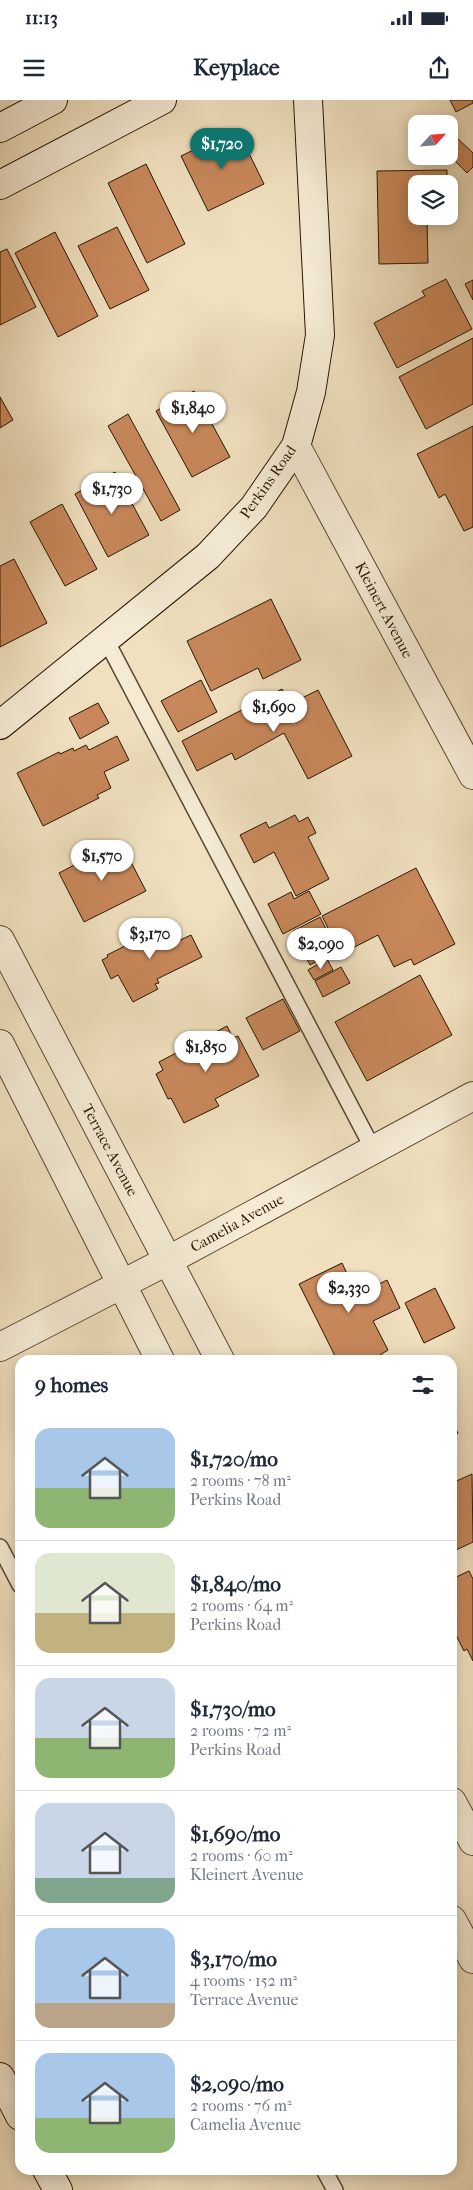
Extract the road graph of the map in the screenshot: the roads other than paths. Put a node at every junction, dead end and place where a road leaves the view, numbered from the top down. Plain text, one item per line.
1 (53, 100) edge
2 (162, 100) edge
3 (308, 100) edge
4 (0, 128) edge
5 (0, 186) edge
6 (296, 446) junction
7 (106, 640) junction
8 (0, 725) edge
9 (473, 775) edge
10 (0, 940) edge
11 (0, 1044) edge
12 (473, 1096) edge
13 (374, 1149) junction
14 (167, 1261) junction
15 (120, 1285) junction
16 (0, 1347) edge
17 (157, 1355) edge
18 (217, 1355) edge
19 (0, 1547) edge
20 (15, 1576) edge
21 (457, 1811) edge
22 (473, 1840) edge
23 (457, 1930) edge
24 (473, 1960) edge
25 (0, 2077) edge
26 (15, 2106) edge
27 (50, 2175) edge
28 (327, 2175) edge
29 (58, 2190) edge
30 (335, 2190) edge

1 - 4 street
2 - 5 street
3 - 6 street, Perkins Road
6 - 7 street, Perkins Road
6 - 9 street, Kleinert Avenue
7 - 8 street, Perkins Road
7 - 13 lane
10 - 14 street, Terrace Avenue
11 - 15 street
12 - 13 street, Camelia Avenue
13 - 14 street, Camelia Avenue
14 - 15 street, Camelia Avenue
14 - 18 street, Terrace Avenue
15 - 16 street, Camelia Avenue
15 - 17 street
19 - 20 lane
21 - 22 street
23 - 24 street
25 - 26 street
27 - 29 street
28 - 30 lane

